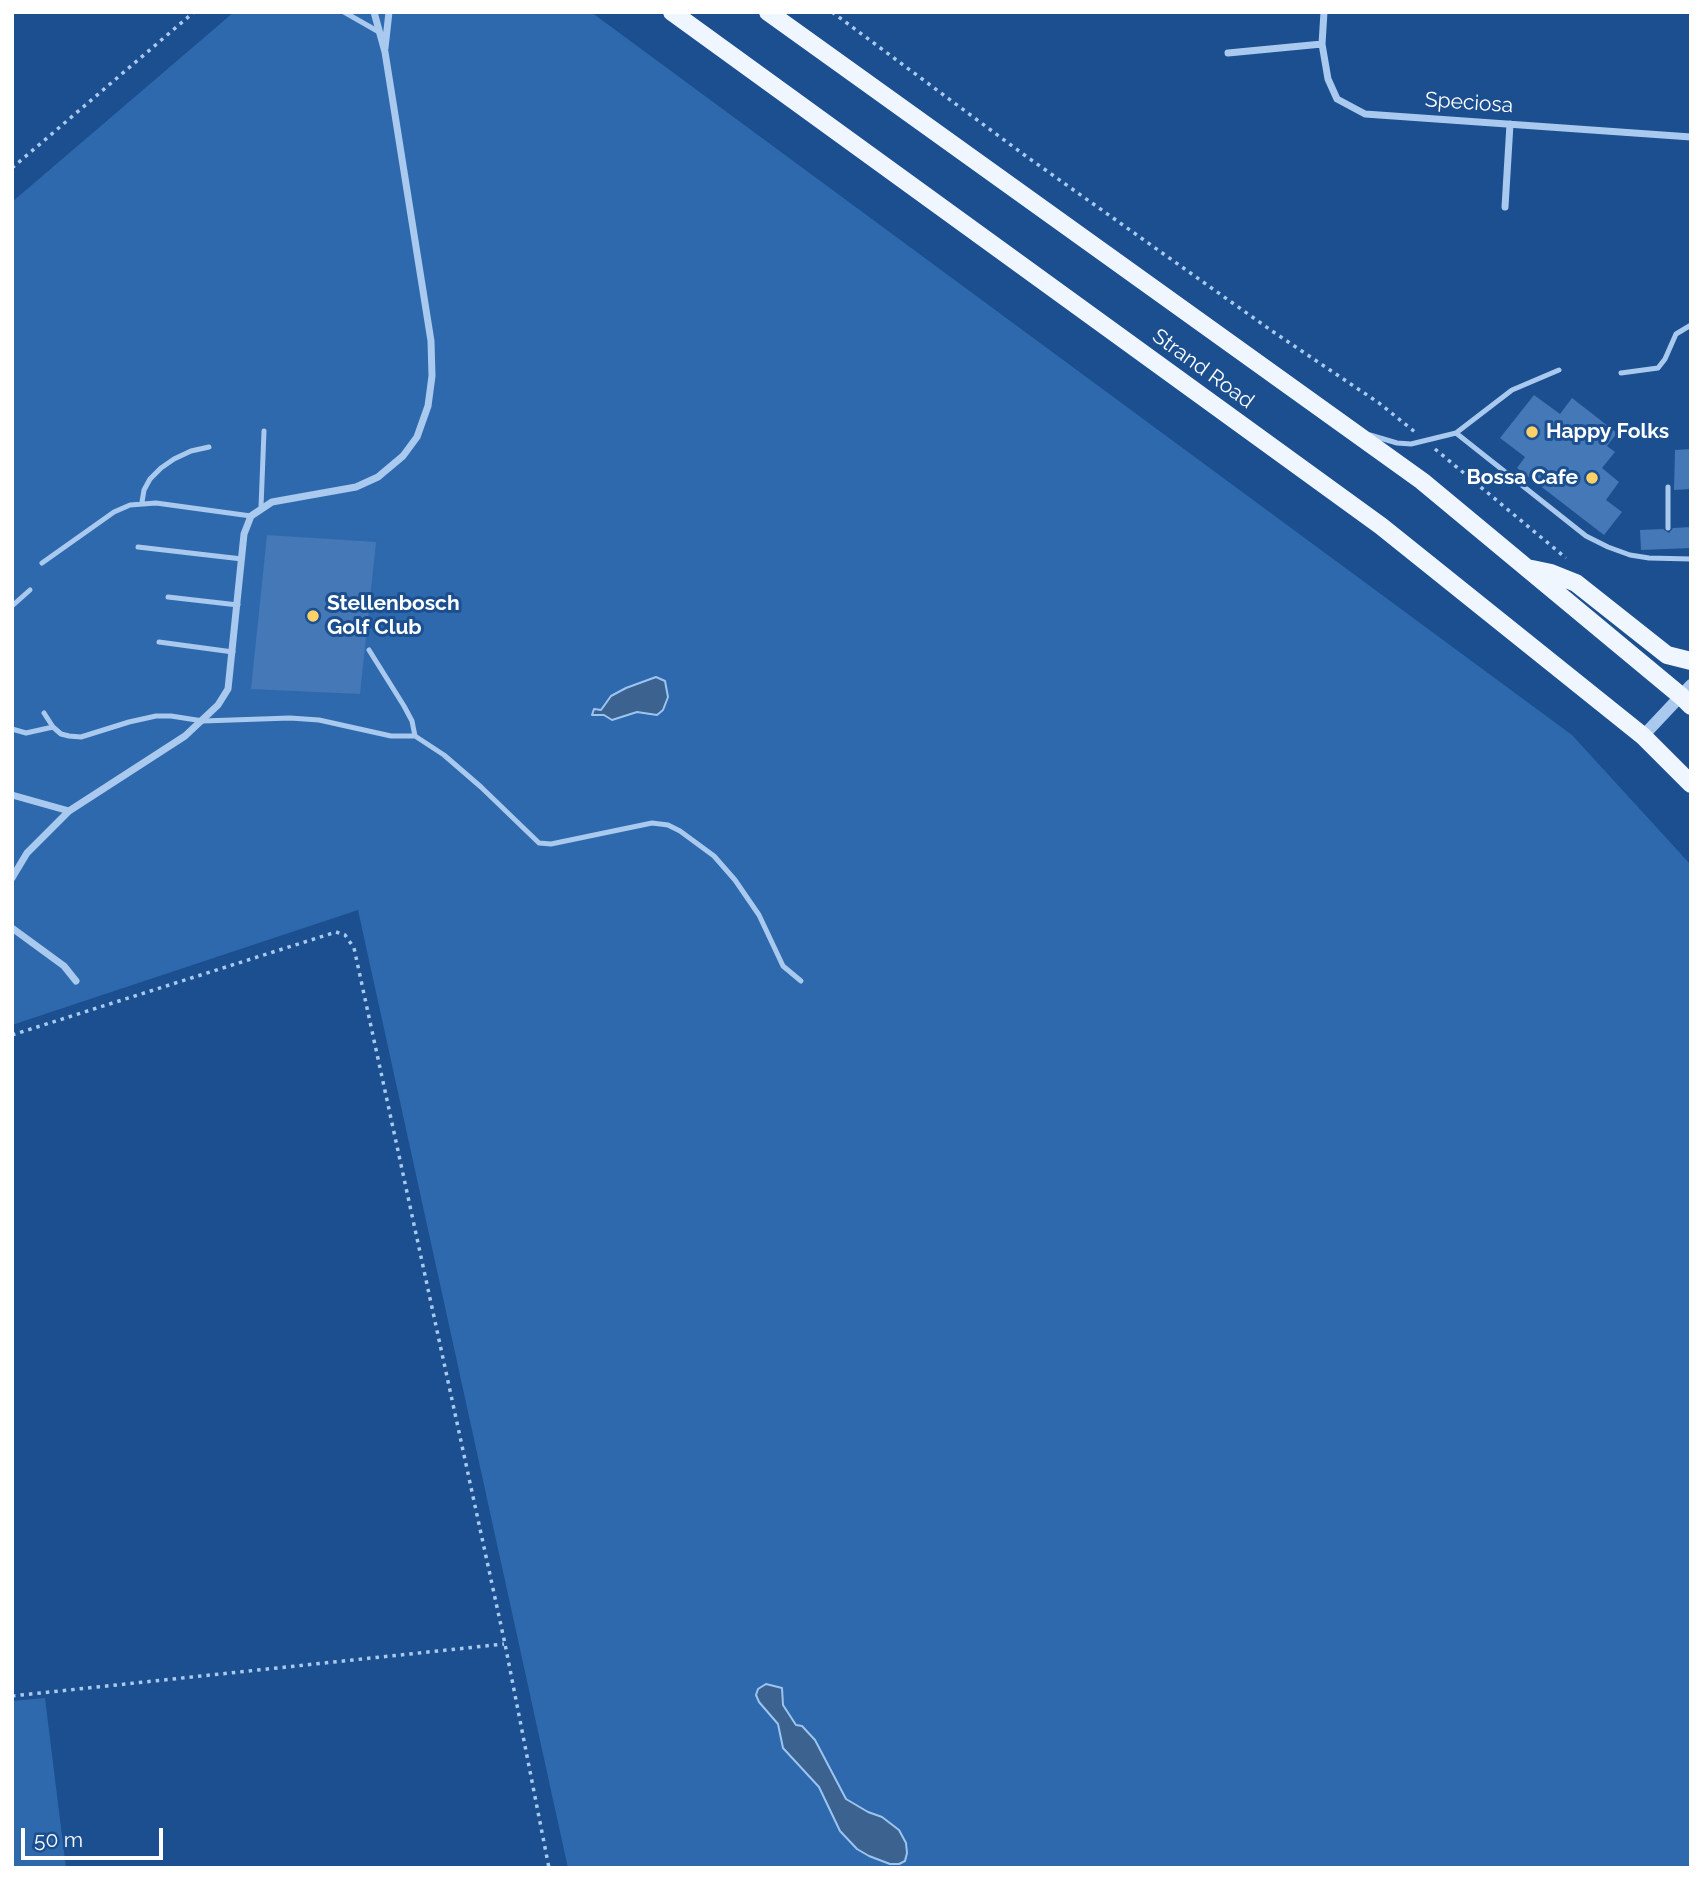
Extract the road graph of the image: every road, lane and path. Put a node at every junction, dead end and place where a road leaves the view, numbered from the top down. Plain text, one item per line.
1 (194, 12) edge
2 (344, 12) edge
3 (374, 12) edge
4 (389, 12) edge
5 (672, 12) edge
6 (768, 12) edge
7 (832, 12) edge
8 (1324, 12) edge
9 (379, 32) junction
10 (1322, 44) junction
11 (385, 52) junction
12 (1228, 53) dead end
13 (1510, 124) junction
14 (1691, 137) edge
15 (12, 168) edge
16 (1505, 207) dead end
17 (1691, 325) edge
18 (1559, 370) dead end
19 (1621, 373) dead end
20 (1341, 424) junction
21 (264, 431) dead end
22 (1455, 433) junction
23 (1420, 435) dead end
24 (209, 447) dead end
25 (1433, 447) dead end
26 (1668, 487) dead end
27 (142, 502) junction
28 (261, 507) junction
29 (251, 516) junction
30 (1668, 528) dead end
31 (138, 547) dead end
32 (1668, 549) dead end
33 (1668, 558) junction
34 (242, 559) junction
35 (1691, 559) edge
36 (42, 563) dead end
37 (1575, 564) dead end
38 (1528, 569) junction
39 (30, 590) dead end
40 (168, 597) dead end
41 (238, 604) junction
42 (12, 606) edge
43 (159, 642) dead end
44 (369, 650) dead end
45 (233, 652) junction
46 (1691, 662) edge
47 (1688, 696) edge
48 (44, 713) dead end
49 (203, 721) junction
50 (53, 727) junction
51 (12, 729) edge
52 (415, 736) junction
53 (1643, 736) junction
54 (1691, 784) edge
55 (12, 795) edge
56 (68, 811) junction
57 (12, 878) edge
58 (12, 928) edge
59 (76, 981) dead end
60 (801, 981) dead end
61 (12, 1035) edge
62 (505, 1644) junction
63 (12, 1696) edge
64 (549, 1868) edge

1 - 15 path
2 - 9 lane
3 - 9 street
4 - 11 street
5 - 53 main road, Strand Road
6 - 20 main road, Strand Road
7 - 23 path
8 - 10 street, Speciosa
9 - 11 street
10 - 12 street
10 - 13 street, Speciosa
11 - 28 street
13 - 14 street, Speciosa
13 - 16 street
17 - 19 lane
18 - 22 lane
20 - 22 lane
20 - 38 main road, Strand Road
21 - 28 lane
22 - 33 lane
24 - 27 lane
25 - 37 path
26 - 30 lane
27 - 29 lane
27 - 36 lane
28 - 29 street
29 - 34 street
31 - 34 lane
32 - 33 lane
33 - 35 lane
34 - 41 street
38 - 46 main road
38 - 47 main road, Strand Road
39 - 42 lane
40 - 41 lane
41 - 45 street
43 - 45 lane
44 - 52 lane
45 - 49 street
47 - 53 street
48 - 50 lane
49 - 50 lane
49 - 52 lane
49 - 56 street
50 - 51 lane
52 - 60 lane
53 - 54 main road, Strand Road
55 - 56 street
56 - 57 street
58 - 59 street
61 - 62 path
62 - 63 path
62 - 64 path

